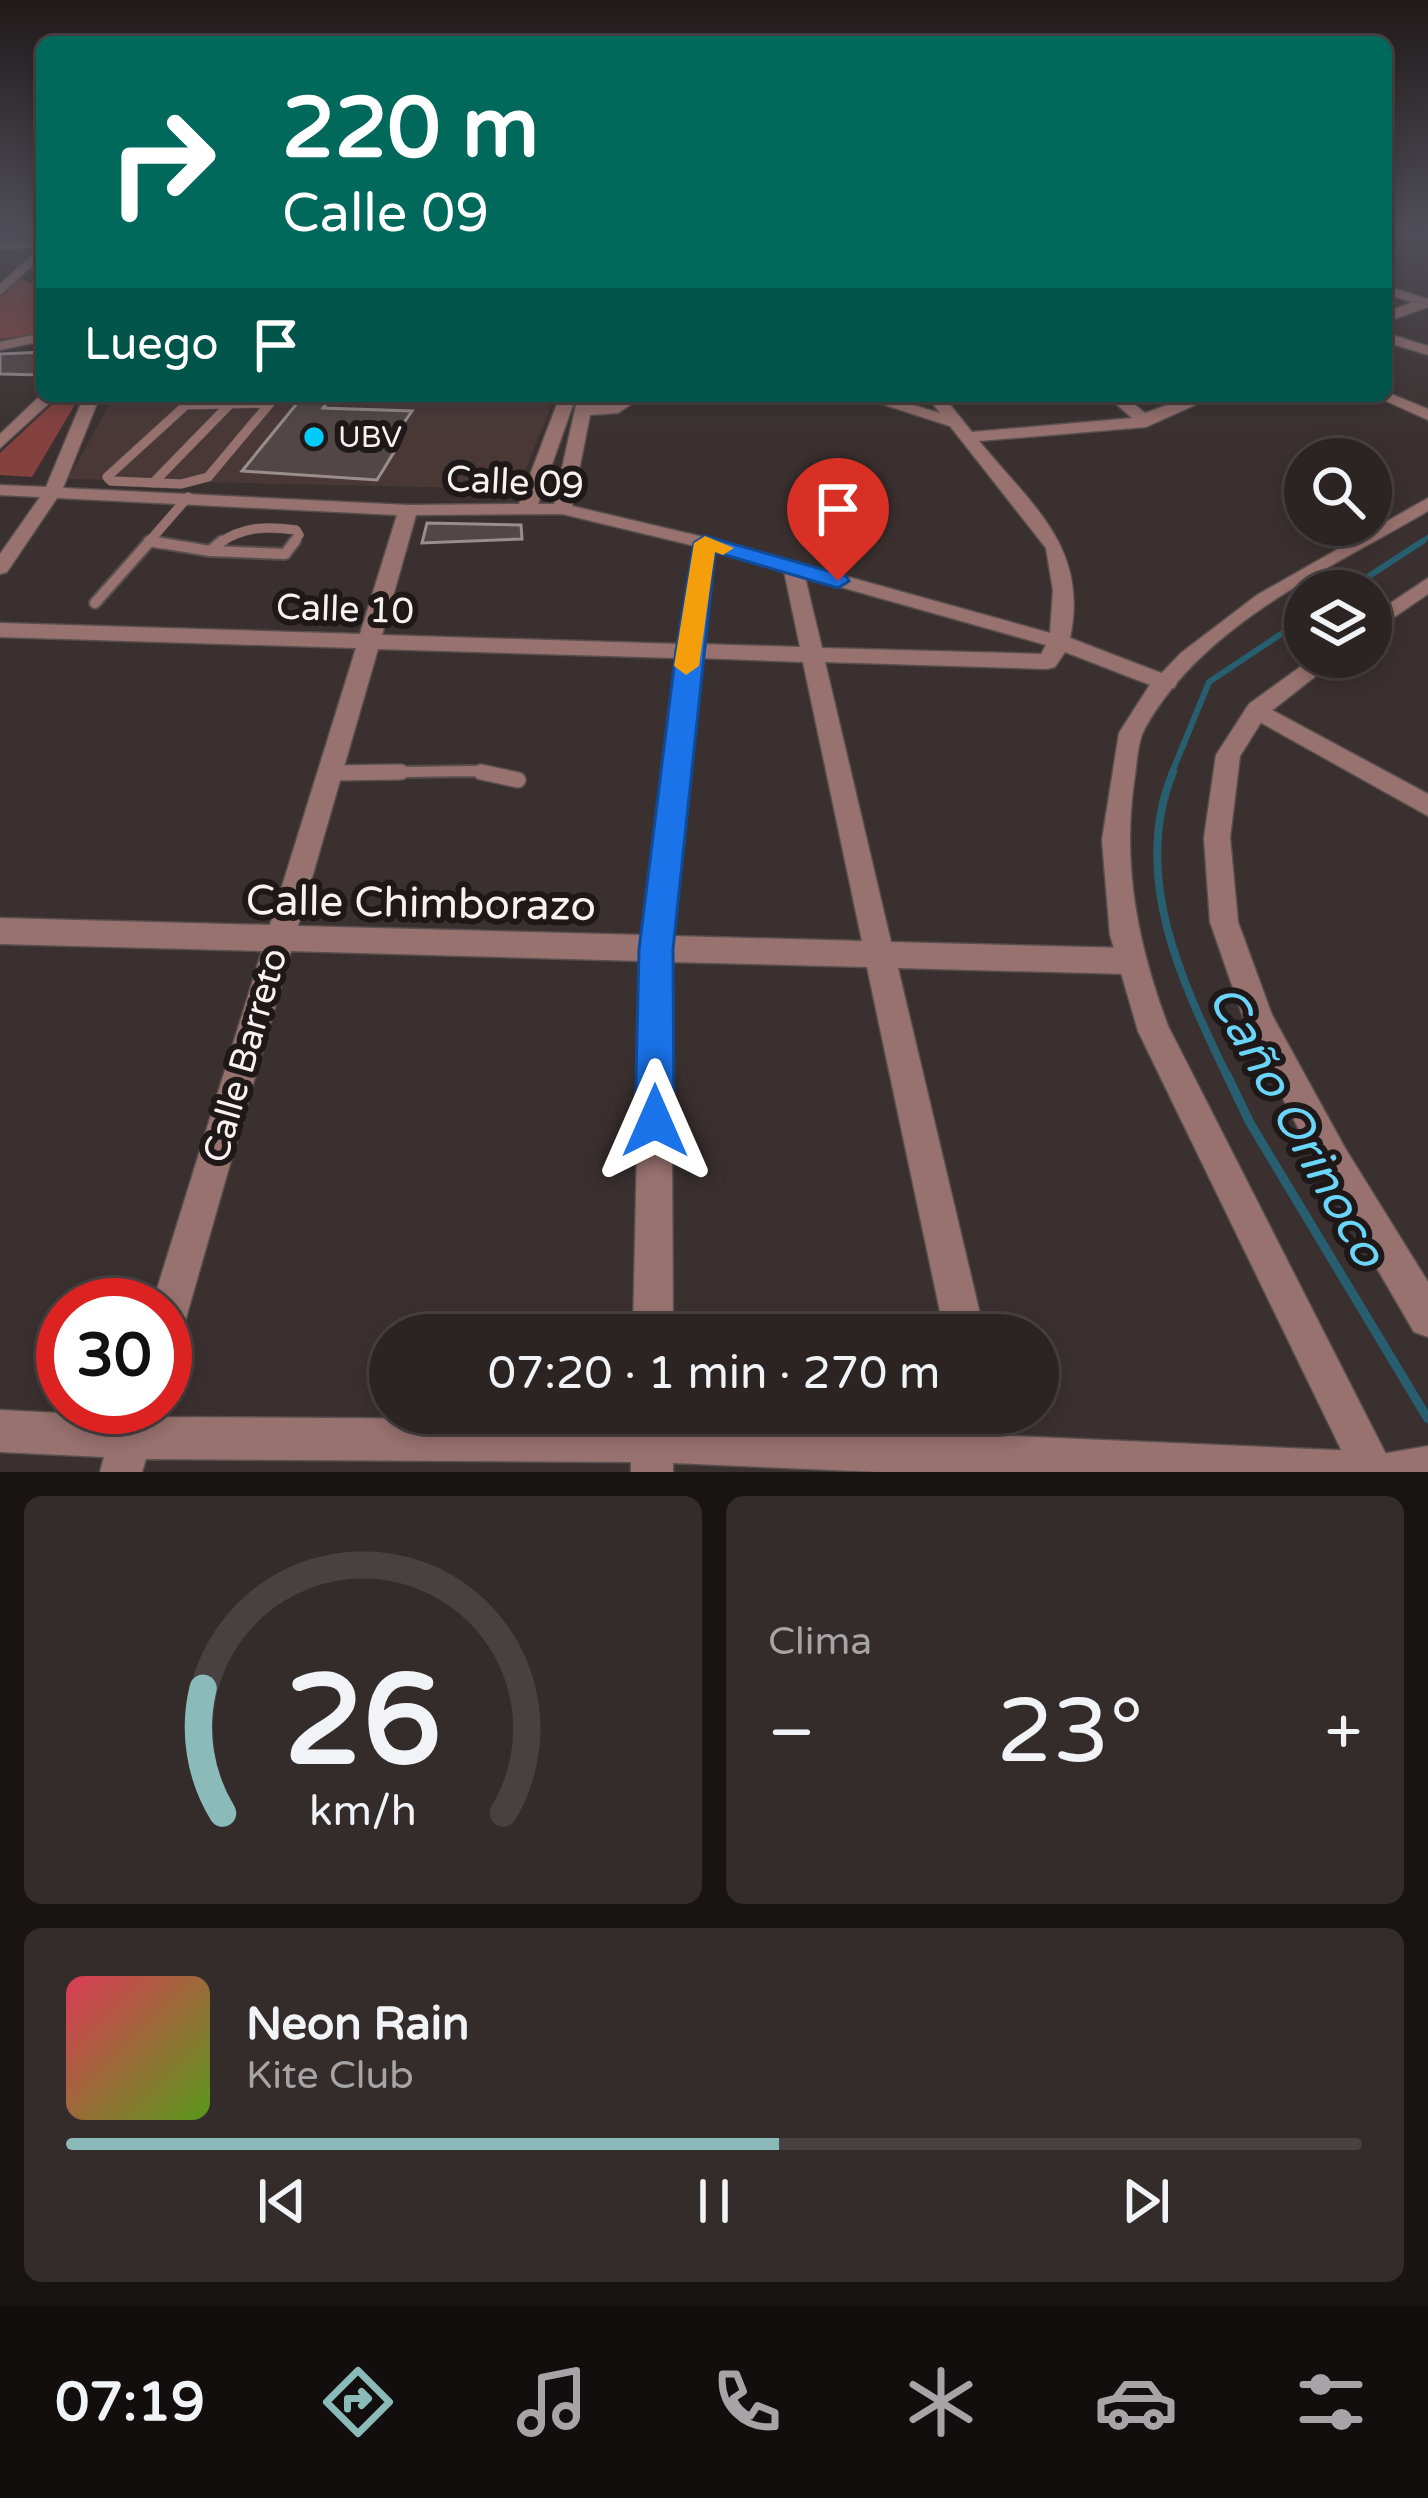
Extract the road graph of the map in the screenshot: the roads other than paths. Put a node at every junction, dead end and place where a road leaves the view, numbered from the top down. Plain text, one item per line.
1 (1426, 302) edge
2 (1392, 316) edge
3 (1392, 339) edge
4 (36, 341) edge
5 (0, 346) edge
6 (1428, 351) edge
7 (36, 393) edge
8 (1392, 400) edge
9 (43, 402) edge
10 (90, 402) edge
11 (242, 402) edge
12 (270, 402) edge
13 (566, 402) edge
14 (626, 402) edge
15 (882, 402) edge
16 (940, 402) edge
17 (1122, 402) edge
18 (1193, 402) edge
19 (231, 403) junction
20 (584, 403) edge
21 (1428, 415) edge
22 (1146, 422) junction
23 (0, 427) edge
24 (960, 429) junction
25 (0, 442) edge
26 (152, 483) junction
27 (0, 490) edge
28 (53, 491) junction
29 (188, 497) junction
30 (1428, 503) edge
31 (527, 508) junction
32 (562, 509) junction
33 (408, 510) junction
34 (149, 541) junction
35 (705, 543) junction
36 (209, 551) junction
37 (0, 568) edge
38 (793, 568) junction
39 (1428, 584) edge
40 (95, 603) dead end
41 (1392, 611) edge
42 (0, 630) edge
43 (367, 642) junction
44 (1059, 642) junction
45 (688, 651) junction
46 (814, 654) junction
47 (1300, 678) edge
48 (1166, 683) junction
49 (1257, 710) junction
50 (328, 773) junction
51 (518, 780) dead end
52 (1425, 800) edge
53 (0, 931) edge
54 (277, 942) junction
55 (656, 949) junction
56 (878, 954) junction
57 (1128, 961) junction
58 (178, 1278) edge
59 (652, 1314) edge
60 (960, 1314) edge
61 (1428, 1318) edge
62 (0, 1431) edge
63 (131, 1439) edge
64 (652, 1442) edge
65 (991, 1446) edge
66 (1399, 1470) edge
67 (1358, 1472) edge

1 - 2 street
3 - 6 street
4 - 5 street
7 - 23 street
8 - 21 street
9 - 25 street
10 - 28 street
11 - 19 lane
12 - 26 lane
13 - 31 street
14 - 20 street
15 - 24 street
16 - 24 street
17 - 22 street
18 - 22 street
19 - 26 lane
19 - 26 lane
20 - 32 street
22 - 24 street
24 - 44 street
27 - 28 street, Calle 09
28 - 29 street, Calle 09
28 - 37 street
29 - 33 street, Calle 09
29 - 34 lane
30 - 48 street
31 - 32 street, Calle 09
31 - 33 street, Calle 09
32 - 35 street, Calle 09
33 - 43 street, Calle Barreto
34 - 36 lane
34 - 40 lane
35 - 38 street, Calle 09
35 - 45 street
36 - 36 lane
38 - 44 street, Calle 09
38 - 46 street
39 - 41 street
42 - 43 street, Calle 10
43 - 45 street, Calle 10
43 - 50 street, Calle Barreto
44 - 46 street, Calle 10
44 - 48 street, Calle 09
45 - 46 street, Calle 10
45 - 55 street
46 - 56 street
47 - 49 street
48 - 57 street
49 - 52 street
49 - 61 street
50 - 51 lane
50 - 54 street, Calle Barreto
53 - 54 street, Calle Chimborazo
54 - 55 street, Calle Chimborazo
54 - 58 street, Calle Barreto
55 - 56 street, Calle Chimborazo
55 - 59 street
56 - 57 street, Calle Chimborazo
56 - 60 street
57 - 66 street
62 - 63 street
63 - 64 street
64 - 65 street
65 - 67 street

